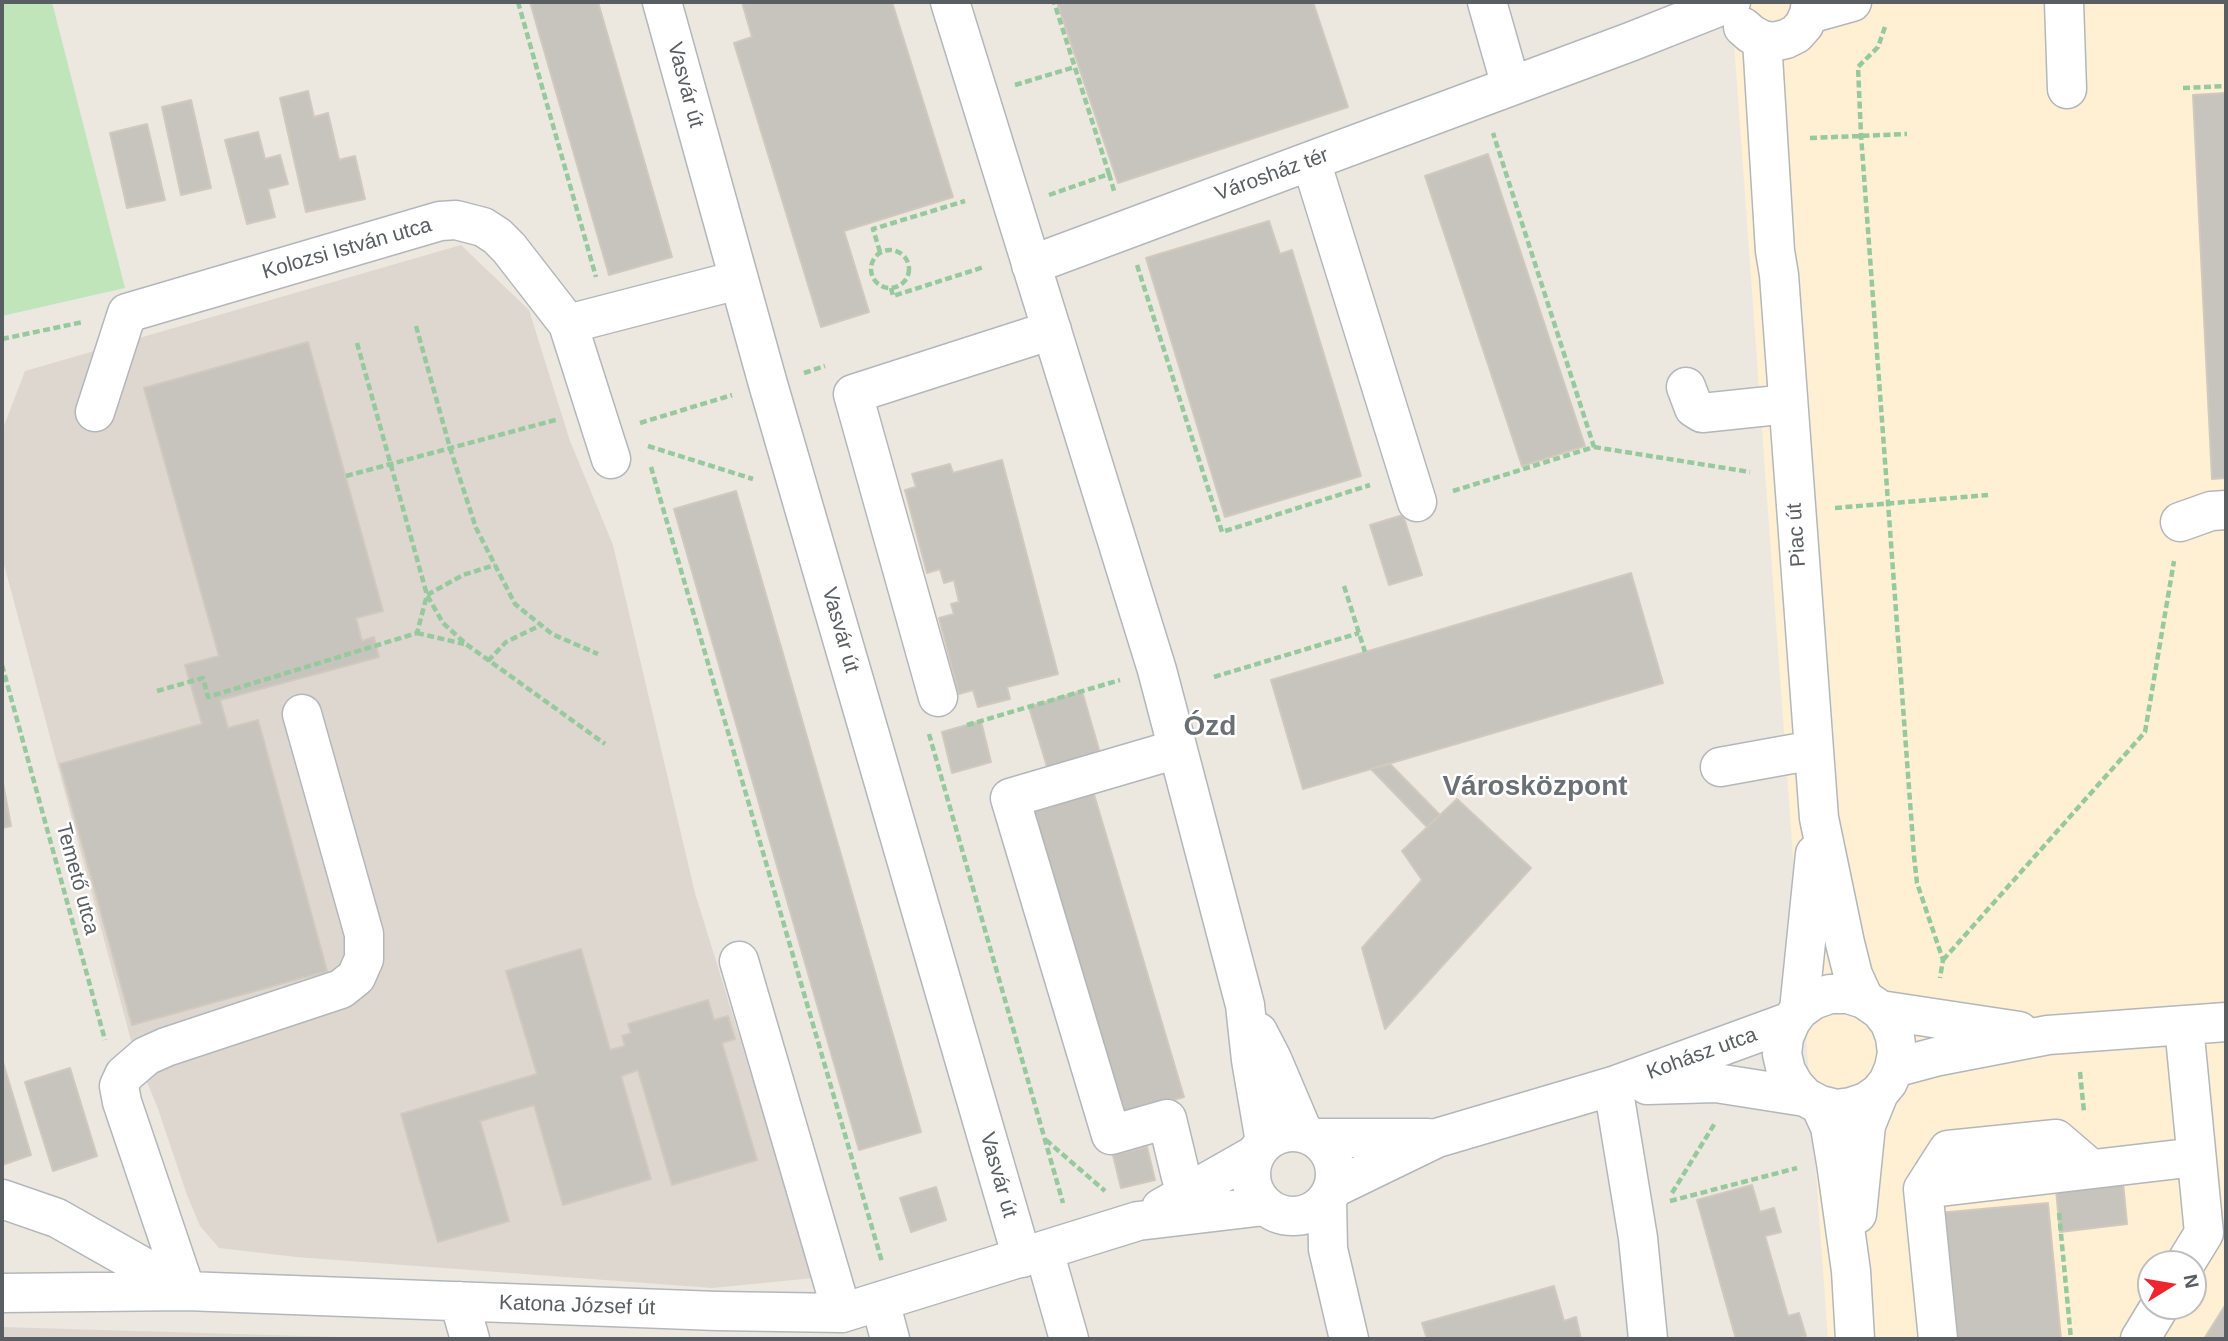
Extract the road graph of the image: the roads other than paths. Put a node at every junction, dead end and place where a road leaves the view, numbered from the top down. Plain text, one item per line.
1 (662, 2) edge
2 (950, 2) edge
3 (1487, 2) edge
4 (1852, 2) edge
5 (2064, 2) edge
6 (1768, 18) edge
7 (1511, 86) junction
8 (2067, 89) dead end
9 (1311, 160) junction
10 (1031, 265) junction
11 (738, 280) junction
12 (568, 324) junction
13 (1052, 330) junction
14 (1686, 387) dead end
15 (1788, 404) junction
16 (95, 412) dead end
17 (611, 459) dead end
18 (1417, 502) road end
19 (2226, 510) edge
20 (2180, 522) road end
21 (932, 710) road end
22 (302, 714) dead end
23 (1177, 749) junction
24 (1814, 750) junction
25 (1720, 767) dead end
26 (1819, 818) junction
27 (739, 961) dead end
28 (1872, 1005) junction
29 (1245, 1006) junction
30 (1795, 1016) junction
31 (2226, 1023) edge
32 (2184, 1026) junction
33 (2048, 1035) junction
34 (1887, 1081) junction
35 (1613, 1086) junction
36 (1813, 1101) junction
37 (1310, 1135) junction
38 (1425, 1138) junction
39 (1260, 1148) junction
40 (2196, 1157) junction
41 (1181, 1177) dead end
42 (1331, 1194) junction
43 (2, 1199) edge
44 (1124, 1209) junction
45 (1270, 1209) junction
46 (2194, 1250) edge
47 (1033, 1254) junction
48 (1851, 1272) junction
49 (882, 1285) junction
50 (186, 1291) junction
51 (2, 1293) edge
52 (459, 1301) junction
53 (842, 1313) junction
54 (2152, 1320) edge
55 (701, 1325) edge
56 (1347, 1333) edge
57 (470, 1339) edge
58 (890, 1339) edge
59 (1069, 1339) edge
60 (1648, 1339) edge
61 (1856, 1339) edge
62 (1938, 1339) edge
63 (2140, 1339) edge

1 - 11 street, Vasvár út
2 - 10 street
3 - 7 street
4 - 6 street, Városház tér
5 - 8 street
6 - 7 street, Városház tér
6 - 15 street, Piac út
7 - 9 street, Városház tér
9 - 10 street, Városház tér
9 - 18 street
10 - 13 street
11 - 12 street
11 - 47 street, Vasvár út
12 - 16 street, Kolozsi István utca
12 - 17 street
13 - 21 street
13 - 23 street
14 - 15 street
15 - 24 street, Piac út
19 - 20 street
22 - 50 street
23 - 29 street
23 - 41 street
24 - 25 street
24 - 26 street, Piac út
26 - 28 street
26 - 30 street
27 - 53 street
28 - 30 street
28 - 33 street
28 - 34 street
29 - 37 street
29 - 39 street
30 - 35 street, Kohász utca
30 - 36 street
31 - 32 street
32 - 33 street
32 - 40 street
33 - 34 street
34 - 36 street
34 - 48 street
35 - 36 street, Kohász utca
35 - 38 street, Kohász utca
35 - 60 street
36 - 48 street
37 - 38 street
37 - 39 street
37 - 42 street
38 - 42 street, Kohász utca
39 - 44 street
39 - 45 street
40 - 46 street
40 - 62 street
42 - 45 street
42 - 56 street
43 - 50 street
44 - 45 street
44 - 47 street, Katona József út
45 - 56 street
47 - 49 street, Katona József út
47 - 59 street, Vasvár út
48 - 61 street
49 - 53 street, Katona József út
49 - 58 street
50 - 51 street, Katona József út
50 - 52 street, Katona József út
52 - 55 street, Katona József út
52 - 57 street
53 - 55 street, Katona József út
54 - 63 street

